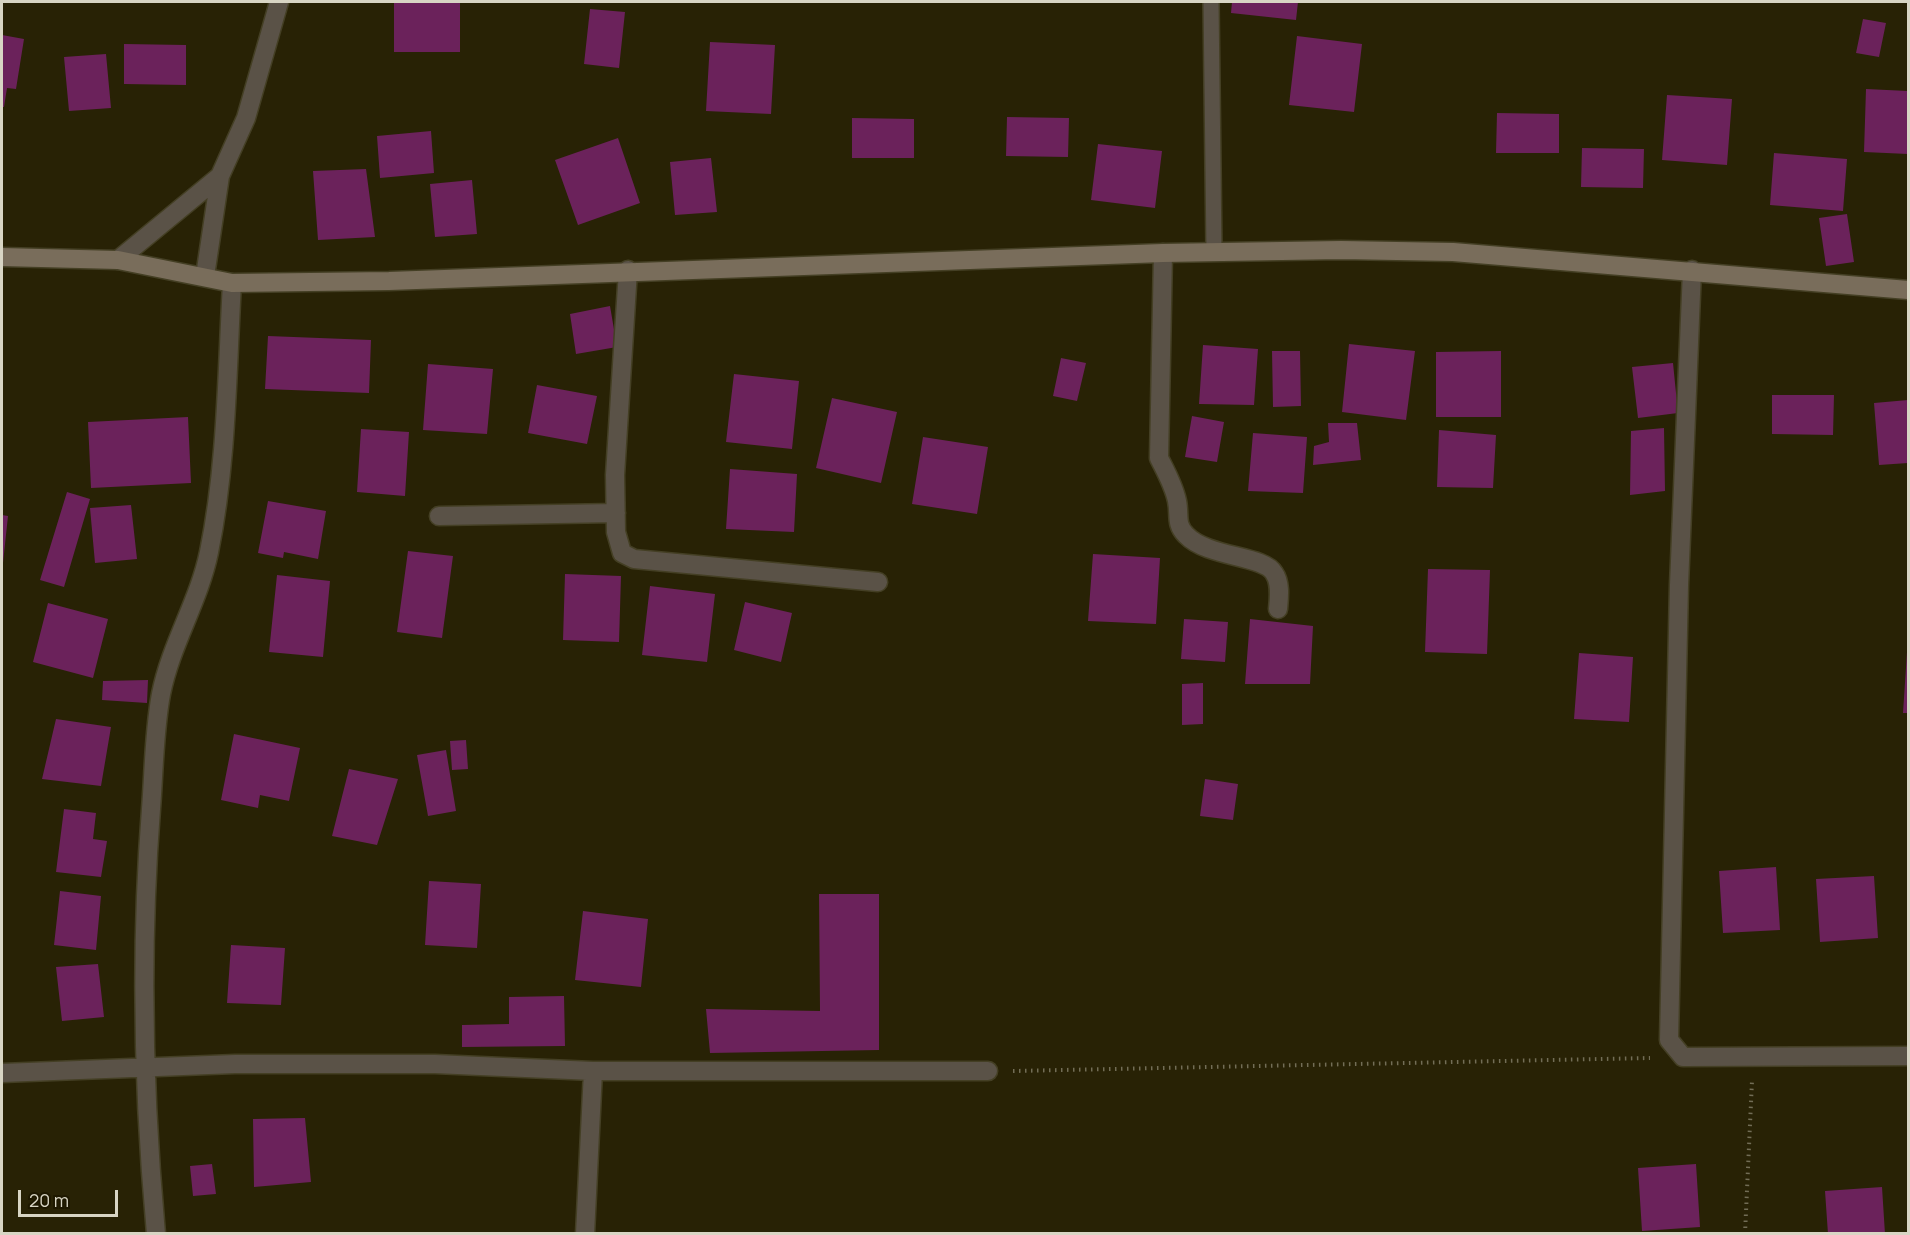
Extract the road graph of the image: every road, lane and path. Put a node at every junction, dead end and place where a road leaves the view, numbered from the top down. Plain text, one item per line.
1 (279, 2) edge
2 (1211, 2) edge
3 (220, 176) junction
4 (1214, 251) junction
5 (1163, 253) junction
6 (2, 257) edge
7 (118, 260) junction
8 (628, 270) junction
9 (1692, 270) junction
10 (205, 276) junction
11 (232, 283) junction
12 (1908, 290) edge
13 (616, 513) junction
14 (439, 516) dead end
15 (878, 582) dead end
16 (1278, 609) dead end
17 (1908, 1056) edge
18 (1753, 1057) junction
19 (1683, 1058) junction
20 (146, 1069) junction
21 (593, 1071) junction
22 (988, 1071) joint
23 (2, 1072) edge
24 (156, 1233) edge
25 (585, 1233) edge
26 (1745, 1233) edge

1 - 3 street
2 - 4 lane
3 - 7 street
3 - 10 street
4 - 5 street
4 - 9 street
5 - 8 street
5 - 16 street
6 - 7 street
7 - 10 street
8 - 11 street
8 - 13 street
9 - 12 street
9 - 19 street
10 - 11 street
11 - 20 street
13 - 14 street
13 - 15 street
17 - 18 street
18 - 19 street
18 - 26 path
19 - 22 path
20 - 21 street
20 - 23 street
20 - 24 street
21 - 22 street
21 - 25 street

